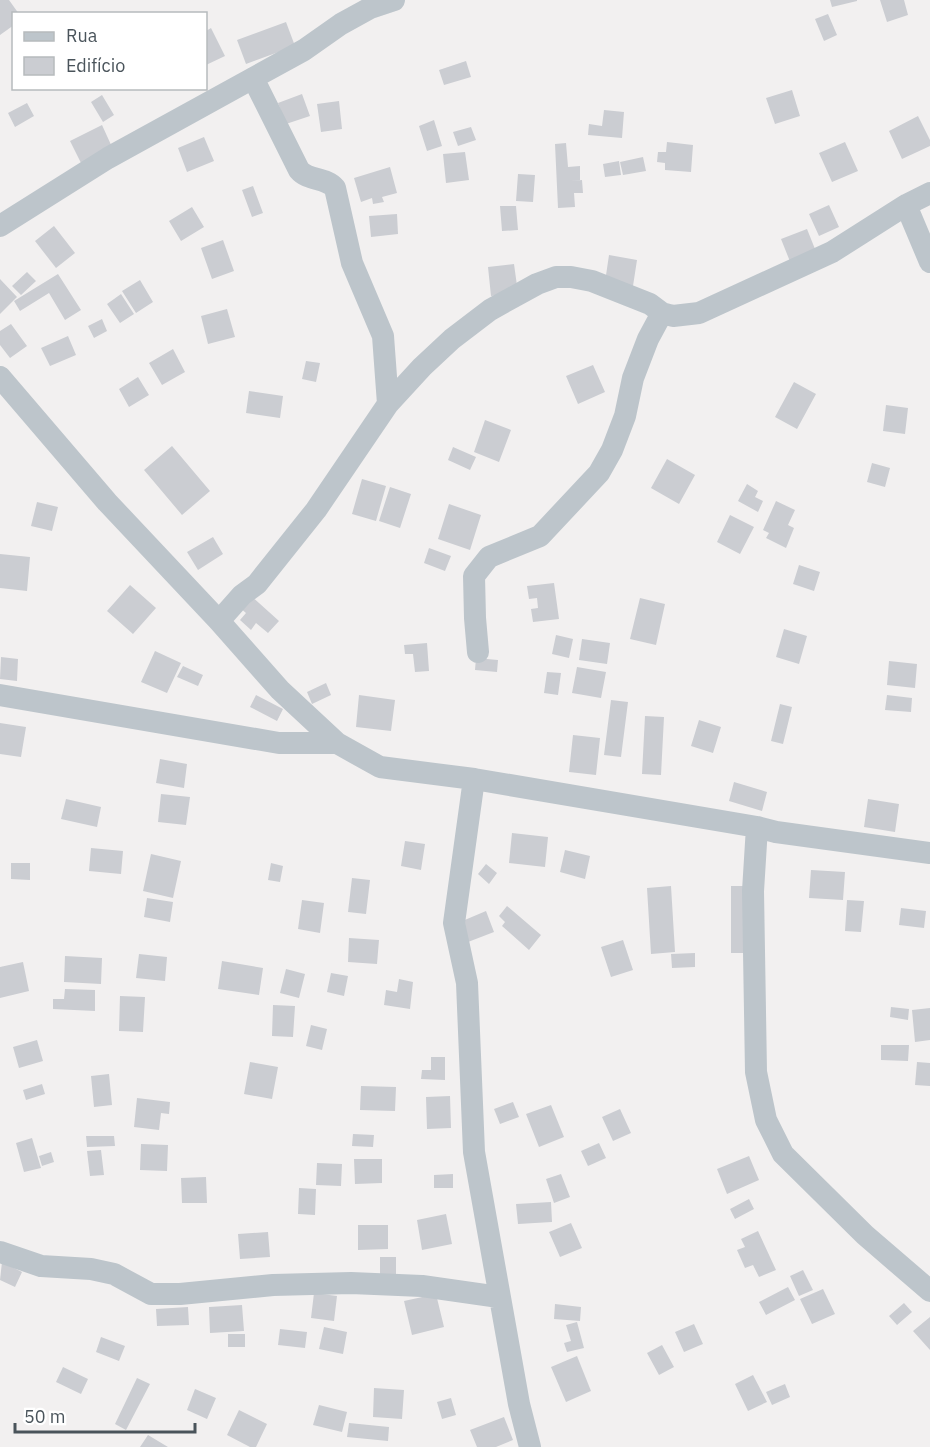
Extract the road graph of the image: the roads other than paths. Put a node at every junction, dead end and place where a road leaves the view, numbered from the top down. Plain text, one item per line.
1 (394, 0) edge
2 (253, 78) junction
3 (930, 193) edge
4 (906, 205) junction
5 (0, 226) edge
6 (930, 262) edge
7 (662, 313) junction
8 (0, 377) edge
9 (388, 404) junction
10 (219, 621) junction
11 (478, 652) dead end
12 (0, 696) edge
13 (337, 743) junction
14 (474, 779) junction
15 (757, 827) junction
16 (930, 853) edge
17 (0, 1252) edge
18 (930, 1290) edge
19 (499, 1297) junction
20 (530, 1447) edge

1 - 2 street
2 - 5 street
2 - 9 street
3 - 4 street
4 - 6 street
4 - 7 street
7 - 9 street
7 - 11 street
8 - 10 street
9 - 10 street
10 - 13 street
12 - 13 street
13 - 14 street
14 - 15 street
14 - 19 street
15 - 16 street
15 - 18 street
17 - 19 street
19 - 20 street

